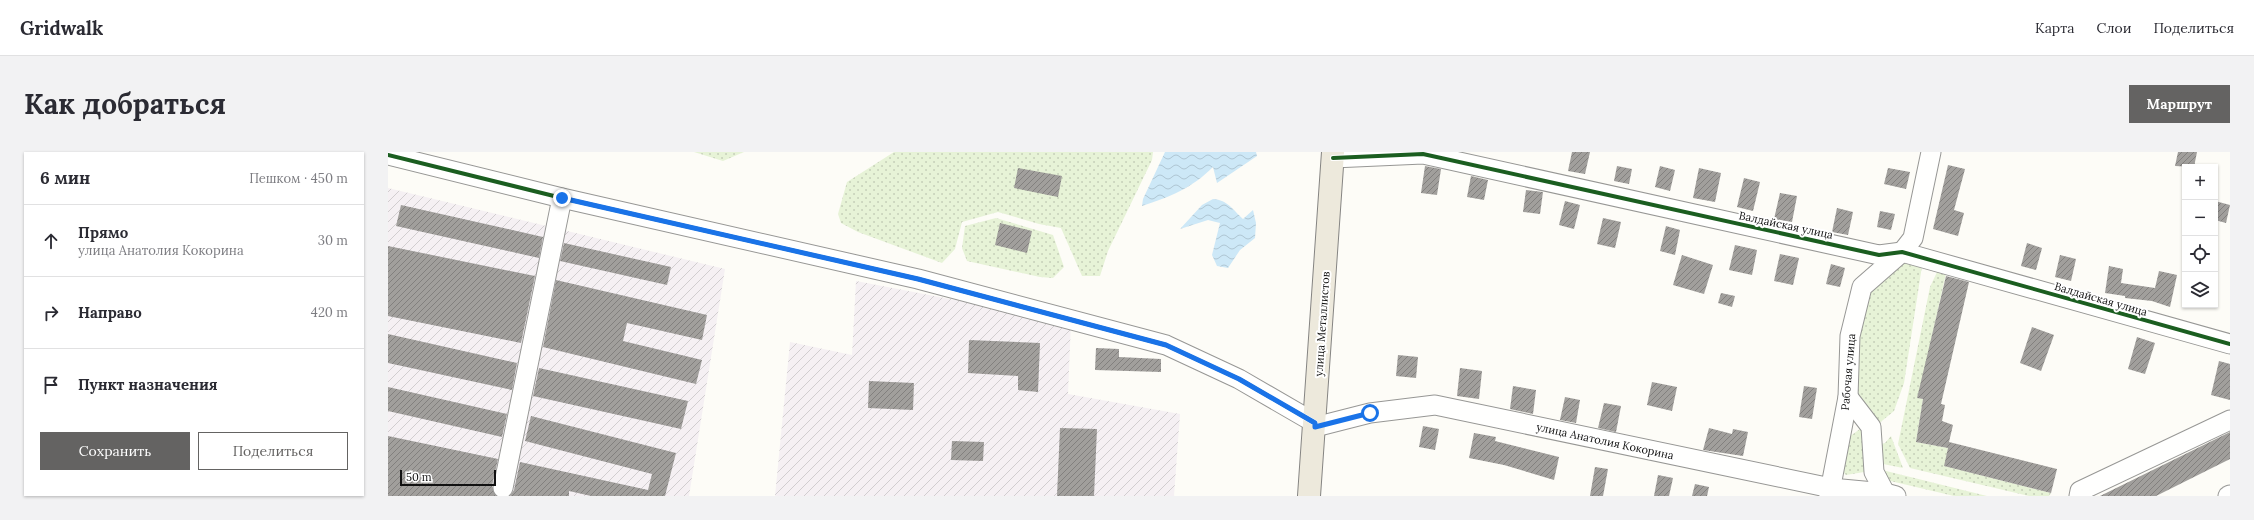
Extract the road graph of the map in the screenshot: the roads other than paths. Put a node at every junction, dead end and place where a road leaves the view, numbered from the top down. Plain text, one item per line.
1 (1931, 152) edge
2 (1333, 155) edge
3 (388, 156) edge
4 (562, 198) junction
5 (1902, 252) junction
6 (2230, 344) edge
7 (1848, 396) junction
8 (2230, 420) edge
9 (1315, 425) junction
10 (503, 488) dead end
11 (1830, 492) edge
12 (1890, 494) edge
13 (1309, 496) edge
14 (2078, 496) edge

1 - 5 street, Рабочая улица
2 - 5 street, Валдайская улица
2 - 9 main road, улица Металлистов
3 - 4 street
4 - 9 street
4 - 10 street
5 - 6 street, Валдайская улица
5 - 7 street, Рабочая улица
7 - 11 street, Рабочая улица
7 - 12 street
8 - 14 street
9 - 11 street, улица Анатолия Кокорина
9 - 13 main road, улица Металлистов
11 - 12 street, улица Анатолия Кокорина

